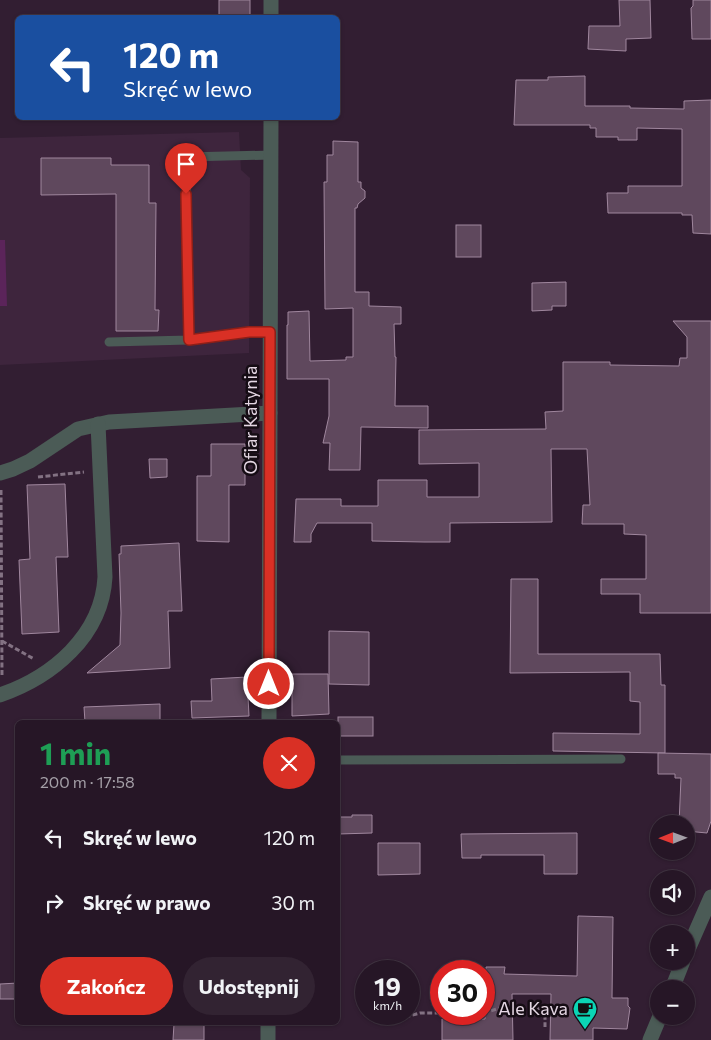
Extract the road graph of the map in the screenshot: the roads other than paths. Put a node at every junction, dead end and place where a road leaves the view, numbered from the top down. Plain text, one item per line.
1 (271, 0) edge
2 (271, 15) edge
3 (271, 120) edge
4 (271, 155) junction
5 (270, 332) junction
6 (189, 340) junction
7 (109, 342) dead end
8 (270, 413) junction
9 (98, 424) junction
10 (0, 473) edge
11 (1, 694) edge
12 (269, 720) edge
13 (340, 760) edge
14 (621, 760) dead end
15 (711, 897) edge
16 (695, 933) edge
17 (268, 1025) edge
18 (656, 1025) edge
19 (268, 1040) edge
20 (650, 1040) edge

1 - 2 street
3 - 4 street, Ofiar Katynia
4 - 5 street, Ofiar Katynia
4 - 6 lane
5 - 6 lane
5 - 8 street, Ofiar Katynia
6 - 7 lane
8 - 9 street
8 - 12 street, Ofiar Katynia
9 - 10 street
9 - 11 street
13 - 14 lane
15 - 16 street
17 - 19 street
18 - 20 street

